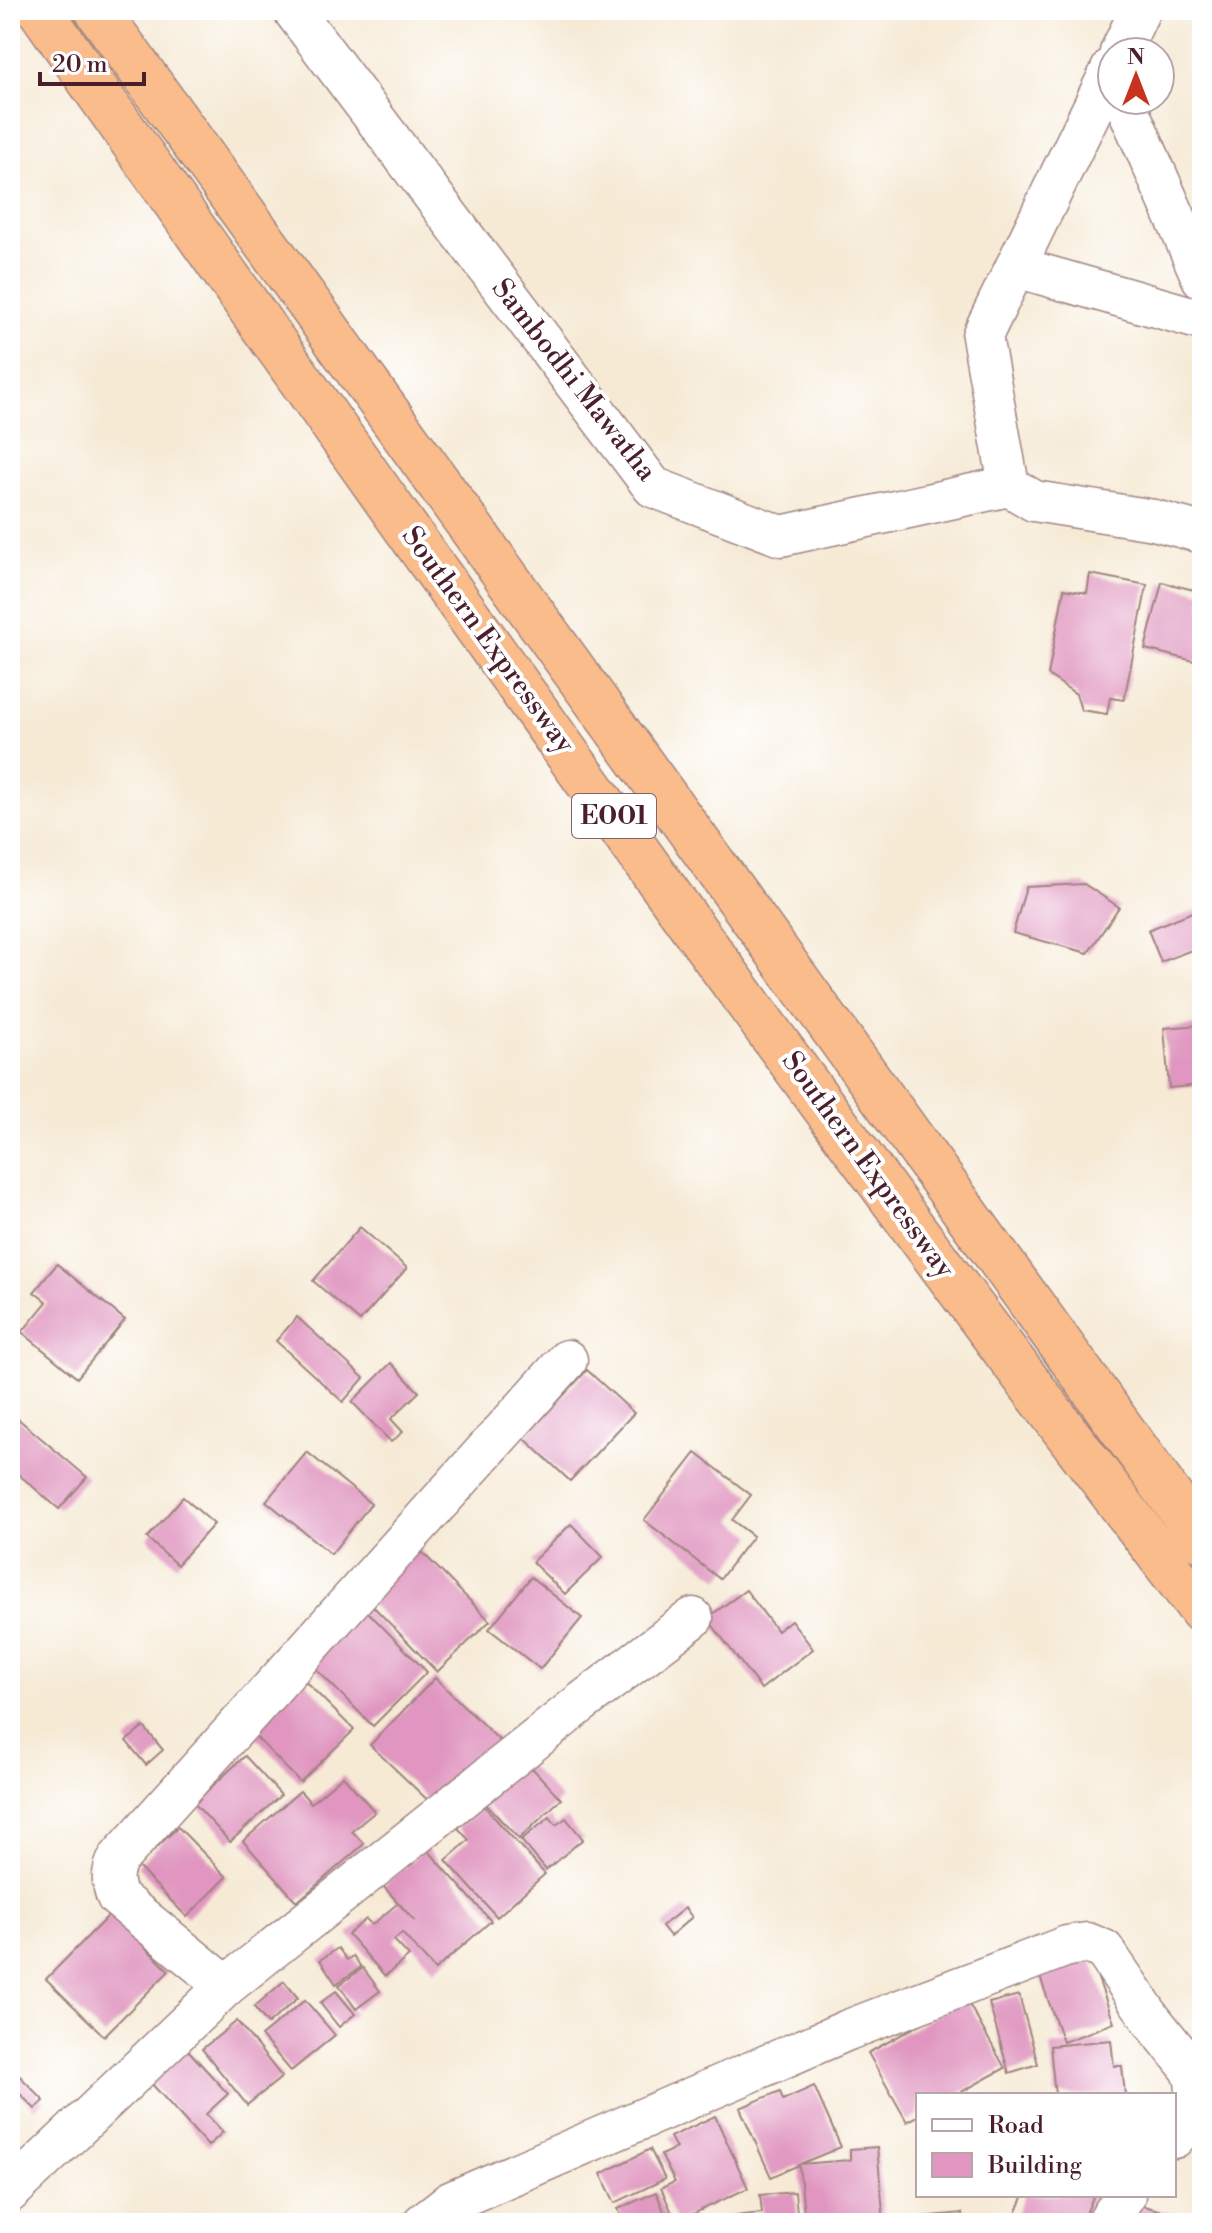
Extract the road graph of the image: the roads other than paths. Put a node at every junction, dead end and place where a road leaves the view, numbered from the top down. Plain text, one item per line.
1 (40, 10) edge
2 (97, 10) edge
3 (293, 10) edge
4 (1140, 10) edge
5 (1130, 36) edge
6 (1096, 112) edge
7 (1134, 116) edge
8 (1016, 267) junction
9 (1202, 278) edge
10 (1202, 320) edge
11 (1009, 486) junction
12 (1202, 533) edge
13 (567, 1360) dead end
14 (1202, 1540) edge
15 (1202, 1611) edge
16 (693, 1618) dead end
17 (226, 1986) junction
18 (1176, 2136) edge
19 (10, 2192) edge
20 (1124, 2197) edge
21 (423, 2223) edge
22 (1107, 2223) edge

1 - 15 highway, Southern Expressway / E001
2 - 14 highway, Southern Expressway / E001
3 - 11 street, Sambodhi Mawatha
4 - 5 street
6 - 8 street
7 - 9 street
8 - 10 street
8 - 11 street
11 - 12 street
13 - 17 street
16 - 17 street
17 - 19 street
18 - 21 street
20 - 22 street

